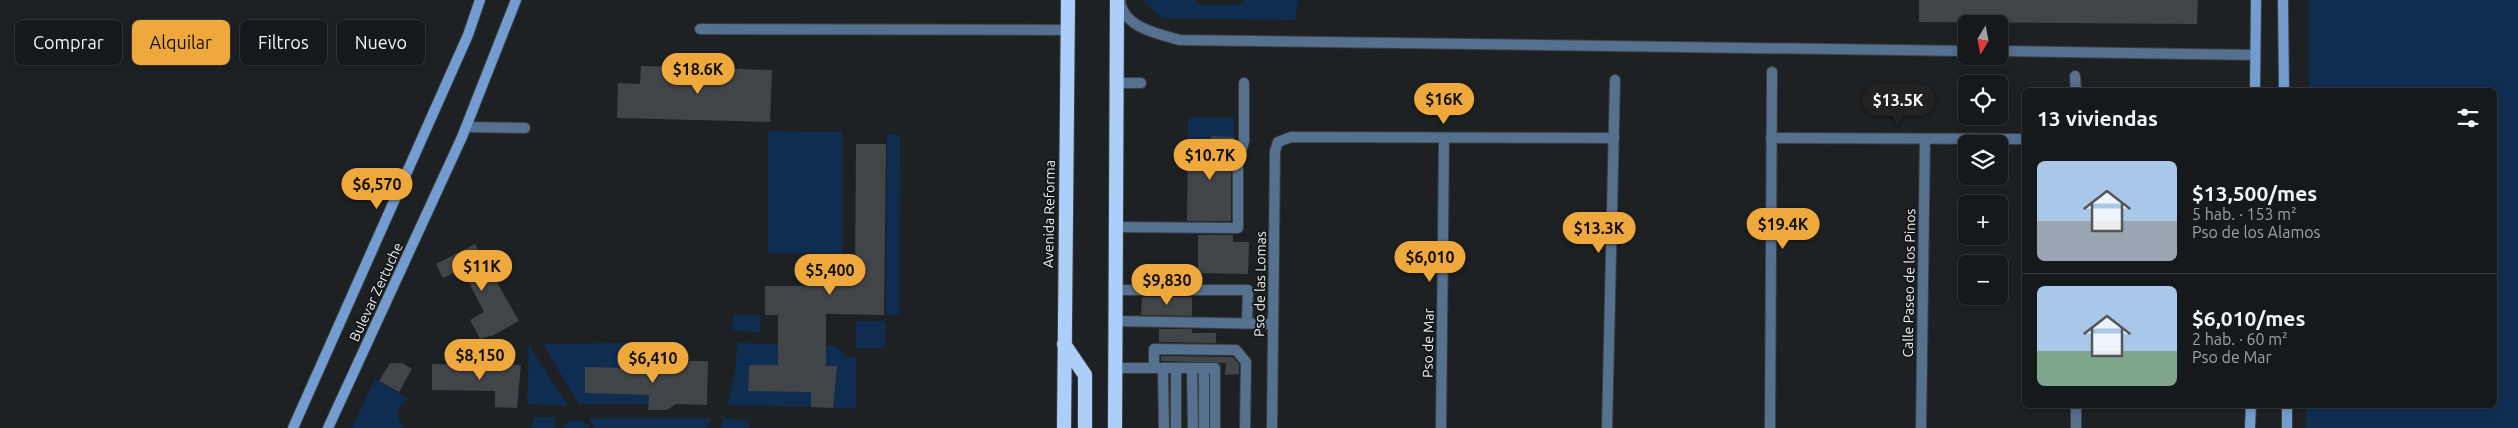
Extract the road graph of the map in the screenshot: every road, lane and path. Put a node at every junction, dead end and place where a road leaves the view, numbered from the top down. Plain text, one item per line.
1 (480, 0) edge
2 (516, 0) edge
3 (1068, 0) edge
4 (1118, 0) edge
5 (2256, 0) edge
6 (2283, 0) edge
7 (700, 29) dead end
8 (1068, 30) junction
9 (1958, 51) edge
10 (2008, 51) edge
11 (2255, 55) junction
12 (1772, 72) dead end
13 (2076, 76) dead end
14 (1615, 80) dead end
15 (1117, 83) junction
16 (1141, 83) dead end
17 (1244, 83) dead end
18 (2076, 88) edge
19 (2255, 88) edge
20 (2284, 88) edge
21 (466, 127) junction
22 (525, 128) dead end
23 (1444, 138) junction
24 (1614, 138) junction
25 (1771, 138) junction
26 (1925, 139) junction
27 (2022, 139) edge
28 (1116, 227) junction
29 (1116, 290) junction
30 (1115, 321) junction
31 (1247, 323) junction
32 (1273, 324) junction
33 (1064, 344) junction
34 (1115, 368) junction
35 (1184, 368) junction
36 (2076, 408) edge
37 (2251, 408) edge
38 (2287, 408) edge
39 (294, 428) edge
40 (328, 428) edge
41 (1064, 428) edge
42 (1085, 428) edge
43 (1115, 428) edge
44 (1164, 428) edge
45 (1168, 428) edge
46 (1176, 428) edge
47 (1181, 428) edge
48 (1189, 428) edge
49 (1193, 428) edge
50 (1200, 428) edge
51 (1204, 428) edge
52 (1210, 428) edge
53 (1215, 428) edge
54 (1245, 428) edge
55 (1272, 428) edge
56 (1441, 428) edge
57 (1607, 428) edge
58 (1770, 428) edge
59 (1920, 428) edge
60 (2076, 428) edge
61 (2250, 428) edge
62 (2287, 428) edge

1 - 39 main road, Bulevar Zertuche
2 - 21 main road, Bulevar Zertuche
3 - 8 highway, Avenida Reforma
4 - 9 street
4 - 15 highway
5 - 11 main road
6 - 20 main road
7 - 8 street
8 - 33 highway, Avenida Reforma
10 - 11 street
11 - 19 main road
12 - 25 street
13 - 18 street
14 - 24 street
15 - 16 street
15 - 28 highway
17 - 28 street
21 - 22 street
21 - 40 main road, Bulevar Zertuche
23 - 24 street
23 - 32 street, Pso de las Lomas
23 - 56 street, Pso de Mar
24 - 57 street
25 - 26 street
25 - 58 street
26 - 27 street
26 - 59 street, Calle Paseo de los Pinos
28 - 29 highway
29 - 30 highway
29 - 31 street
30 - 31 street
30 - 34 highway
31 - 32 street
32 - 55 street, Pso de las Lomas
33 - 41 highway, Avenida Reforma
33 - 42 highway
34 - 35 street
34 - 43 highway
35 - 44 street
35 - 45 street
35 - 46 street
35 - 47 street
35 - 48 street
35 - 49 street
35 - 50 street
35 - 51 street
35 - 52 street
35 - 53 street
35 - 54 street
36 - 60 street
37 - 61 main road
38 - 62 main road

